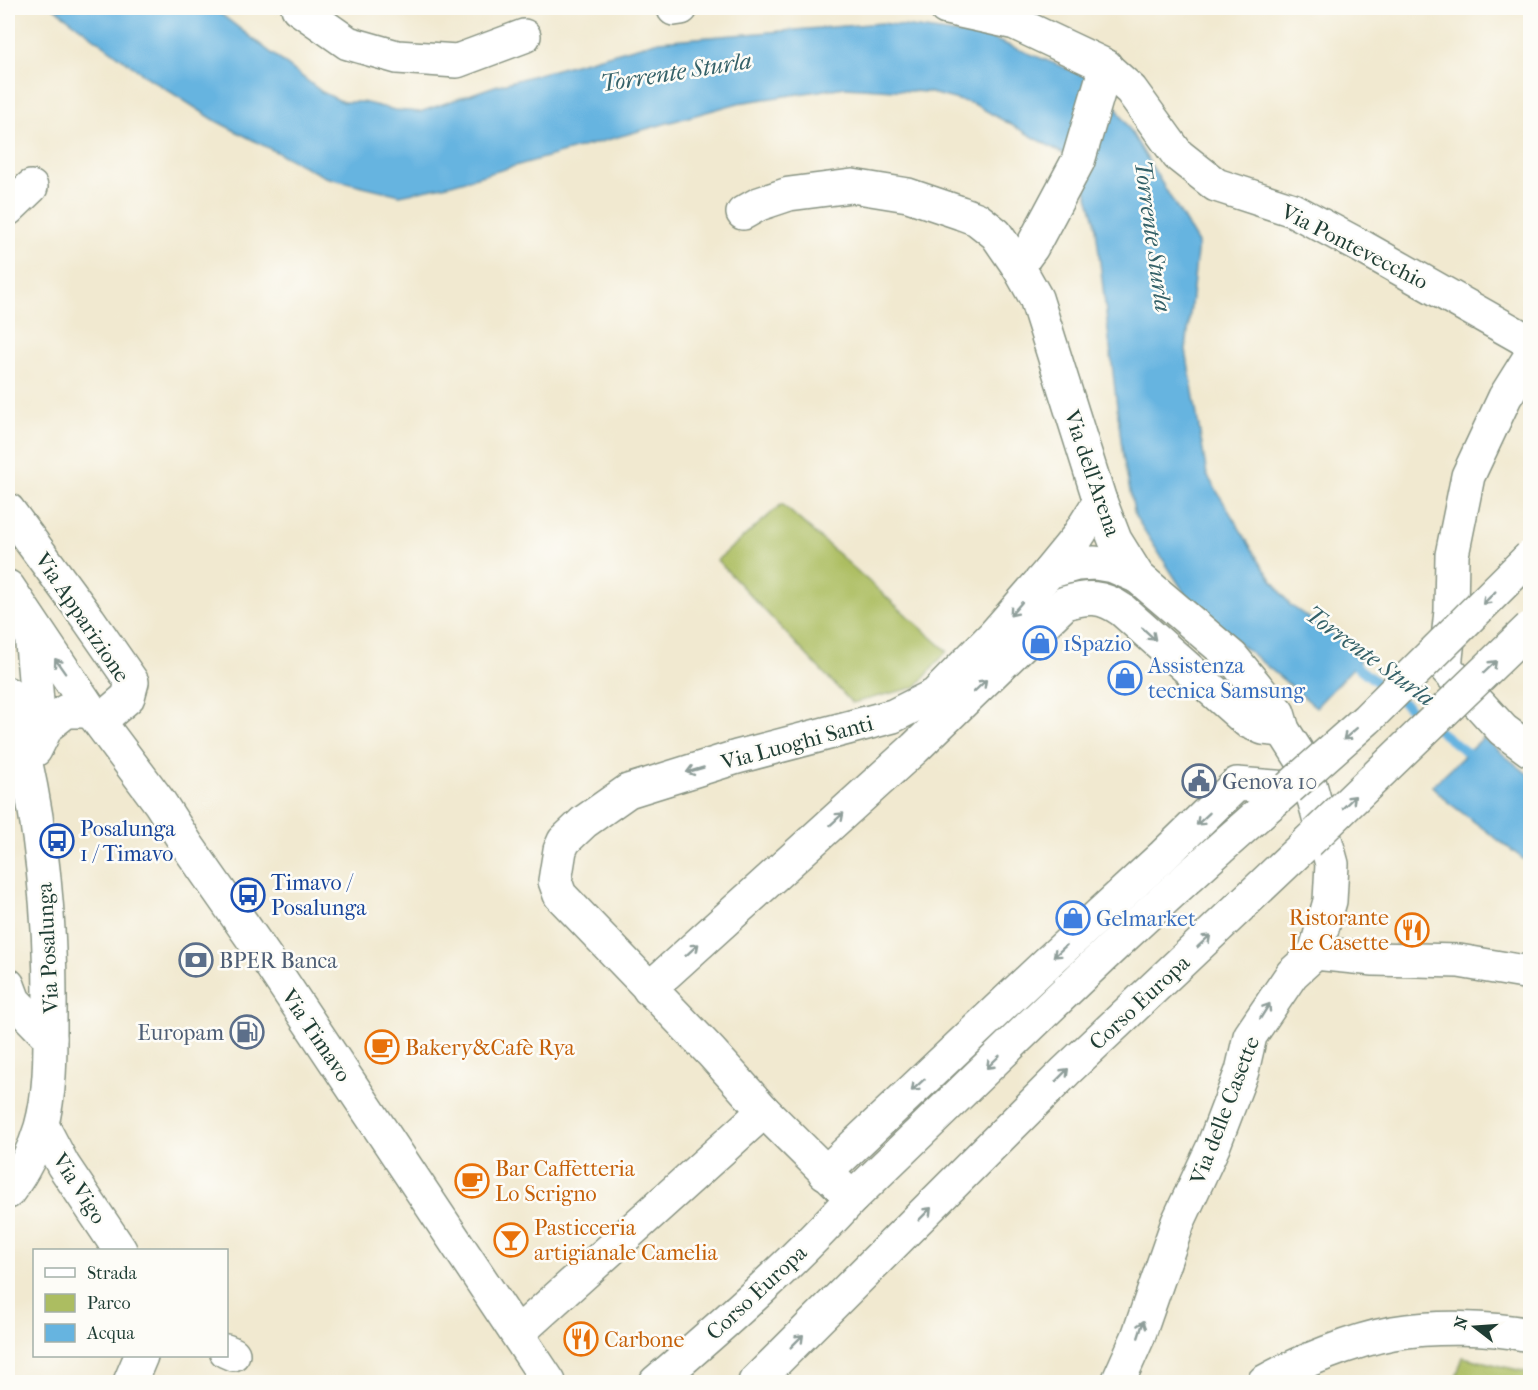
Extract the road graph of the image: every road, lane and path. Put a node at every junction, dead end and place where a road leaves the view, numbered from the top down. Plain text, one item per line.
1 (298, 8) edge
2 (946, 8) edge
3 (524, 36) dead end
4 (1103, 74) junction
5 (31, 188) dead end
6 (8, 209) edge
7 (743, 213) dead end
8 (1025, 256) junction
9 (1530, 342) edge
10 (1530, 357) edge
11 (1100, 501) junction
12 (8, 510) edge
13 (1530, 556) edge
14 (1049, 572) junction
15 (1138, 576) junction
16 (8, 587) edge
17 (30, 621) junction
18 (1530, 628) edge
19 (15, 683) edge
20 (95, 716) junction
21 (1283, 730) junction
22 (40, 736) junction
23 (1530, 750) edge
24 (28, 772) junction
25 (1288, 788) junction
26 (1315, 953) junction
27 (1530, 973) edge
28 (8, 985) edge
29 (649, 989) junction
30 (50, 1038) junction
31 (764, 1111) junction
32 (42, 1125) junction
33 (825, 1173) junction
34 (8, 1192) edge
35 (852, 1198) junction
36 (119, 1249) edge
37 (518, 1333) junction
38 (1530, 1335) edge
39 (141, 1357) edge
40 (130, 1383) edge
41 (549, 1383) edge
42 (656, 1383) edge
43 (755, 1383) edge
44 (1118, 1383) edge
45 (1264, 1383) edge

1 - 3 street
2 - 4 street, Via Pontevecchio
4 - 8 street
4 - 9 street, Via Pontevecchio
5 - 6 street
7 - 8 street, Via dell'Arena
8 - 11 street, Via dell'Arena
10 - 23 street
11 - 14 street, Via Luoghi Santi
11 - 15 street, Via dell'Arena
12 - 20 street, Via Apparizione
13 -> 25 street, Corso Europa, bridge
14 - 15 street
14 -> 29 street, Via Luoghi Santi
15 - 21 street, Via dell'Arena
16 - 17 street, Via Posalunga
17 - 19 street, Via Posalunga
20 -> 17 street, Via Posalunga
43 -> 18 street, Corso Europa, bridge
19 - 20 street
19 - 22 street, Via Posalunga
19 - 24 street, Via Posalunga
20 - 22 street, Via Posalunga
20 - 37 street, Via Timavo
21 - 26 street, Via dell'Arena
29 -> 21 street
22 - 24 street, Via Posalunga
24 - 30 street, Via Posalunga
25 -> 33 street
25 -> 35 street, Corso Europa
26 - 27 street
44 -> 26 street, Via delle Casette
28 - 30 street
29 - 31 street
30 - 32 street, Via Posalunga
31 - 33 street
31 - 37 street
32 - 34 street, Via Posalunga
32 - 36 street, Via Vigo
33 - 35 street
35 - 42 street, Corso Europa
37 - 41 street, Via Timavo
38 - 45 street
39 - 40 street

